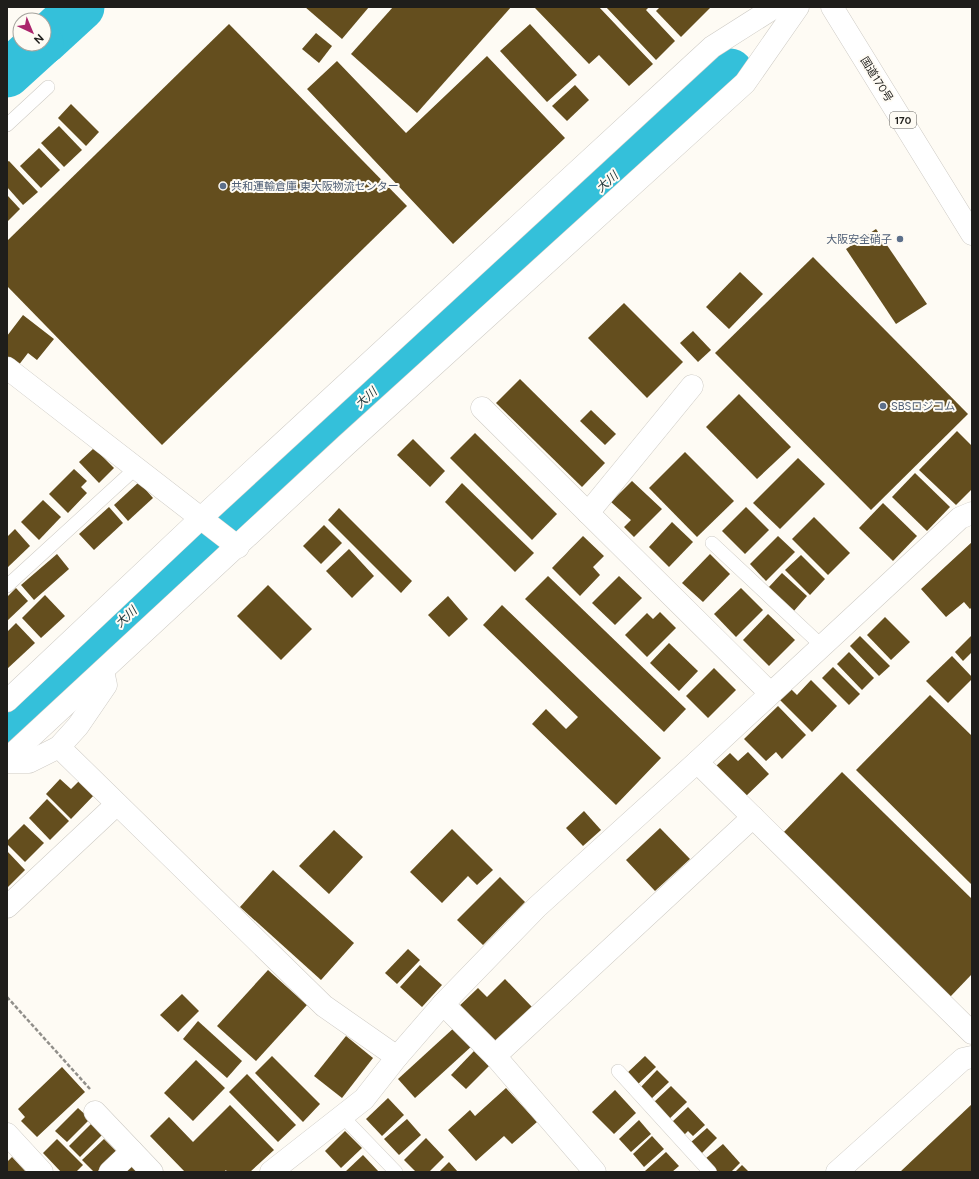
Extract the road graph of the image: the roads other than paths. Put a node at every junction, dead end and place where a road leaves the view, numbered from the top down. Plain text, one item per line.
1 (775, 7) edge
2 (798, 7) edge
3 (832, 7) edge
4 (48, 87) dead end
5 (7, 125) edge
6 (972, 234) edge
7 (7, 368) edge
8 (692, 386) dead end
9 (482, 408) dead end
10 (136, 468) junction
11 (588, 513) junction
12 (972, 513) edge
13 (201, 518) junction
14 (712, 543) dead end
15 (238, 547) junction
16 (7, 586) edge
17 (822, 646) junction
18 (103, 671) junction
19 (770, 693) junction
20 (7, 701) edge
21 (59, 747) junction
22 (7, 761) edge
23 (697, 762) junction
24 (117, 804) junction
25 (753, 816) junction
26 (7, 907) edge
27 (443, 1004) junction
28 (972, 1033) edge
29 (495, 1056) junction
30 (397, 1057) junction
31 (972, 1057) edge
32 (618, 1071) dead end
33 (96, 1112) road end
34 (342, 1116) junction
35 (7, 1134) edge
36 (132, 1152) junction
37 (42, 1172) edge
38 (110, 1172) edge
39 (152, 1172) edge
40 (270, 1172) edge
41 (396, 1172) edge
42 (595, 1172) edge
43 (710, 1172) edge
44 (837, 1172) edge

1 - 13 main road
2 - 15 main road
3 - 6 main road, 国道170号 / 170
4 - 5 lane
7 - 10 main road
8 - 11 main road
9 - 11 main road
10 - 13 main road
10 - 16 lane
11 - 19 main road
12 - 17 main road
13 - 15 main road
13 - 20 main road
14 - 17 lane
15 - 18 main road
17 - 19 main road
18 - 21 main road
18 - 22 main road
19 - 23 main road
21 - 22 main road
21 - 24 main road
23 - 25 main road
23 - 27 main road
24 - 26 main road
24 - 30 main road
25 - 28 main road
25 - 29 main road
27 - 29 main road
27 - 30 main road
29 - 42 main road
30 - 34 main road
31 - 44 main road
32 - 43 lane
33 - 36 main road
34 - 40 main road
34 - 41 lane
35 - 37 main road
36 - 38 main road
36 - 39 main road

